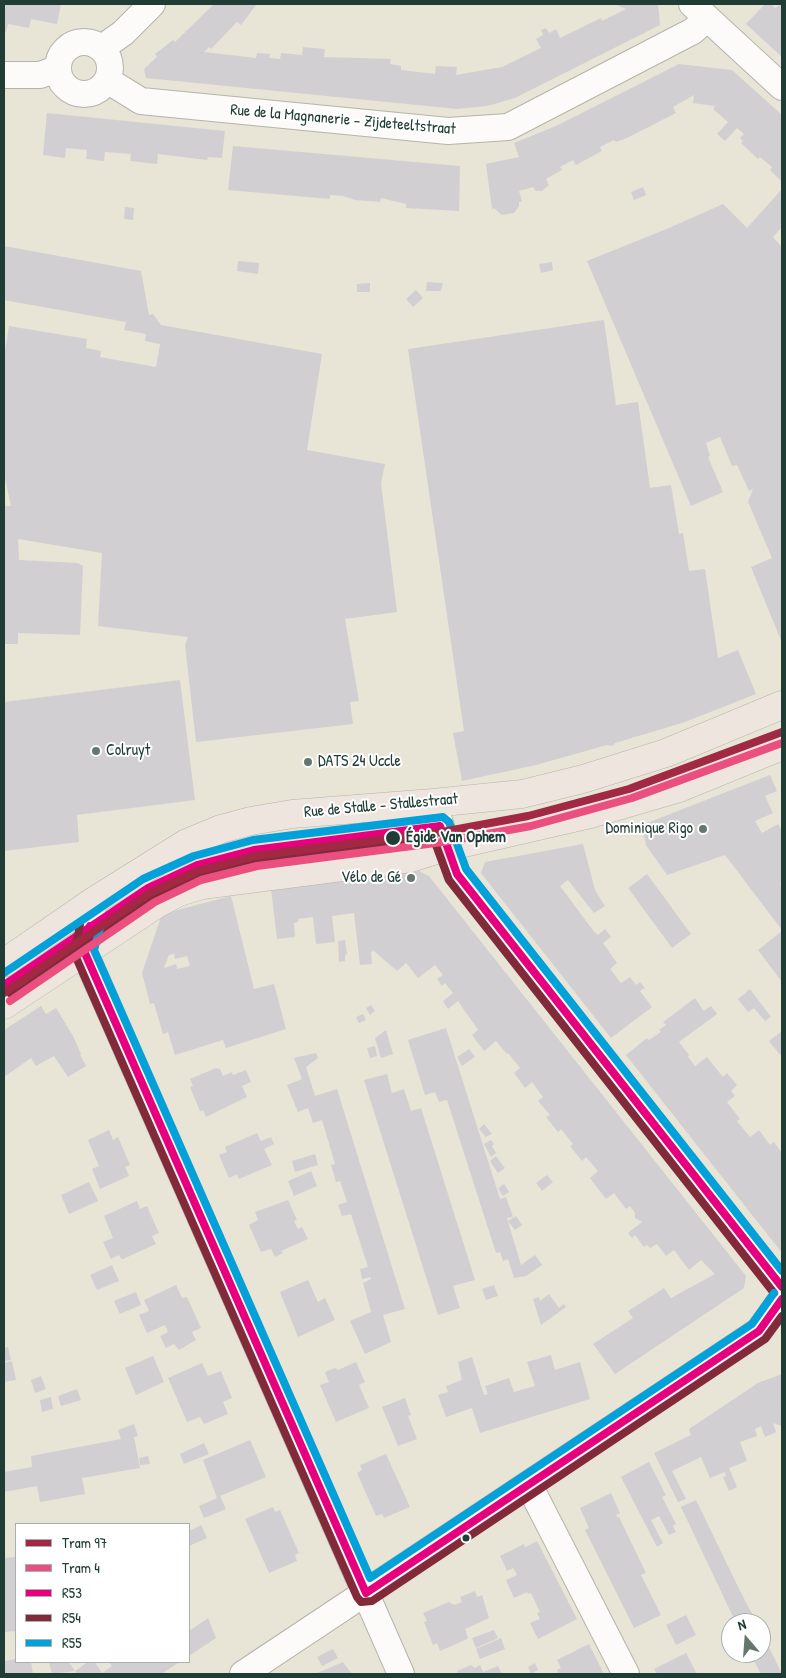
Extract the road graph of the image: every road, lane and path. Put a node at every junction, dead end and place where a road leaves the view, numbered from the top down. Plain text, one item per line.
1 (152, 4) edge
2 (699, 11) edge
3 (102, 48) junction
4 (57, 69) junction
5 (4, 75) edge
6 (107, 80) junction
7 (782, 87) edge
8 (782, 705) edge
9 (782, 746) edge
10 (433, 803) junction
11 (446, 847) junction
12 (94, 901) junction
13 (84, 951) junction
14 (4, 963) edge
15 (4, 1005) edge
16 (782, 1287) edge
17 (782, 1299) edge
18 (529, 1485) junction
19 (366, 1593) junction
20 (243, 1674) edge
21 (401, 1674) edge
22 (626, 1674) edge

1 - 3 street
2 - 6 street, Rue de la Magnanerie - Zijdeteeltstraat
2 - 7 street
3 - 4 street
3 - 6 street
4 - 5 street
4 - 6 street
8 - 10 main road, Rue de Stalle - Stallestraat
9 - 11 main road
10 - 11 street
10 - 12 main road, Rue de Stalle - Stallestraat
11 - 13 main road
11 - 16 street
12 - 13 street
12 - 14 main road, Rue de Stalle - Stallestraat
13 - 15 main road
13 - 19 street
17 - 18 street
18 - 19 street
18 - 22 street
19 - 20 street
19 - 21 street

